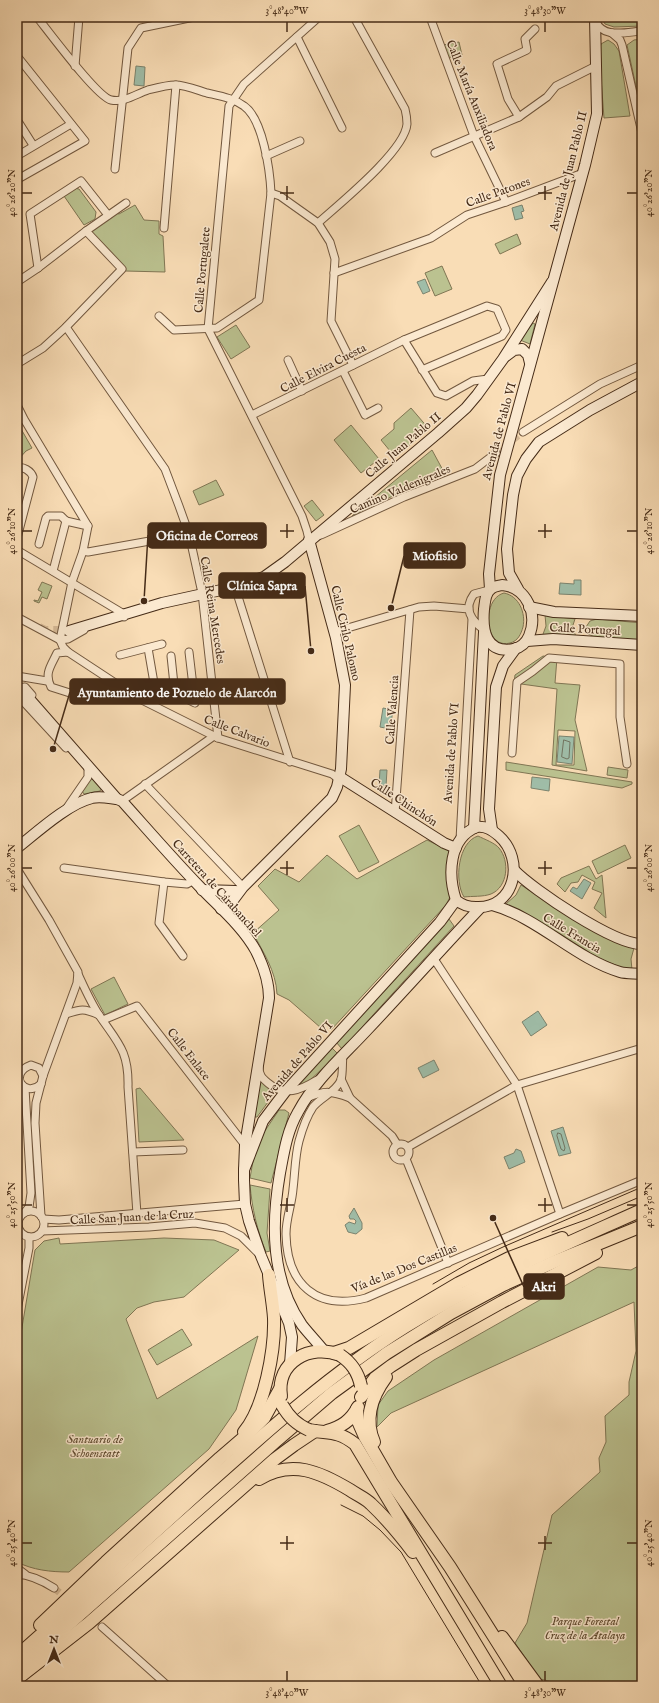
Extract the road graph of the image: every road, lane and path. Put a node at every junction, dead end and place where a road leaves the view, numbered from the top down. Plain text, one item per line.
1 (37, 17) edge
2 (79, 17) edge
3 (194, 17) edge
4 (319, 17) edge
5 (354, 17) edge
6 (430, 17) edge
7 (595, 17) edge
8 (167, 20) edge
9 (535, 29) dead end
10 (642, 31) edge
11 (612, 33) junction
12 (297, 37) junction
13 (17, 56) edge
14 (75, 66) junction
15 (596, 66) junction
16 (176, 85) junction
17 (233, 99) junction
18 (121, 101) junction
19 (519, 117) junction
20 (19, 123) dead end
21 (71, 124) junction
22 (342, 128) dead end
23 (642, 133) edge
24 (474, 136) junction
25 (300, 141) dead end
26 (33, 145) junction
27 (435, 153) dead end
28 (17, 156) edge
29 (266, 156) junction
30 (115, 170) dead end
31 (583, 173) junction
32 (18, 179) edge
33 (271, 193) junction
34 (506, 202) junction
35 (126, 204) dead end
36 (108, 216) junction
37 (318, 223) junction
38 (164, 228) dead end
39 (86, 231) junction
40 (38, 268) junction
41 (334, 273) junction
42 (17, 282) edge
43 (552, 282) junction
44 (159, 316) dead end
45 (66, 327) junction
46 (208, 329) junction
47 (404, 340) junction
48 (503, 359) junction
49 (288, 360) dead end
50 (530, 362) junction
51 (17, 364) edge
52 (353, 365) junction
53 (642, 365) edge
54 (422, 370) junction
55 (343, 371) junction
56 (488, 379) junction
57 (642, 382) edge
58 (302, 391) junction
59 (17, 406) edge
60 (378, 408) dead end
61 (252, 415) junction
62 (523, 432) tunnel mouth
63 (496, 453) tunnel mouth
64 (17, 468) edge
65 (66, 522) junction
66 (88, 526) junction
67 (189, 534) junction
68 (17, 538) edge
69 (309, 540) junction
70 (39, 544) dead end
71 (17, 550) edge
72 (83, 552) junction
73 (53, 571) junction
74 (72, 582) junction
75 (235, 587) junction
76 (518, 589) junction
77 (489, 590) junction
78 (202, 593) junction
79 (530, 607) junction
80 (469, 609) junction
81 (410, 610) junction
82 (124, 614) junction
83 (642, 616) edge
84 (17, 617) edge
85 (472, 619) junction
86 (484, 631) junction
87 (68, 632) tunnel mouth
88 (334, 632) junction
89 (60, 640) junction
90 (527, 641) junction
91 (162, 644) dead end
92 (642, 645) edge
93 (148, 648) junction
94 (516, 648) junction
95 (68, 652) junction
96 (189, 652) dead end
97 (120, 655) dead end
98 (171, 656) dead end
99 (17, 676) edge
100 (48, 681) junction
101 (154, 683) junction
102 (20, 689) edge
103 (175, 694) junction
104 (138, 698) junction
105 (216, 737) junction
106 (512, 753) dead end
107 (290, 762) junction
108 (627, 764) dead end
109 (88, 768) junction
110 (338, 776) junction
111 (144, 784) junction
112 (119, 800) junction
113 (64, 812) junction
114 (395, 813) junction
115 (474, 828) junction
116 (492, 830) junction
117 (458, 844) junction
118 (17, 848) edge
119 (64, 868) dead end
120 (17, 869) edge
121 (514, 870) junction
122 (194, 880) junction
123 (164, 882) junction
124 (239, 889) junction
125 (202, 890) junction
126 (456, 900) junction
127 (492, 905) junction
128 (481, 907) junction
129 (221, 909) junction
130 (642, 944) edge
131 (183, 956) dead end
132 (434, 959) junction
133 (78, 972) junction
134 (642, 974) edge
135 (66, 1014) junction
136 (101, 1018) junction
137 (642, 1048) edge
138 (343, 1056) junction
139 (259, 1057) junction
140 (20, 1069) edge
141 (43, 1076) junction
142 (323, 1076) junction
143 (341, 1079) junction
144 (21, 1084) edge
145 (42, 1084) junction
146 (517, 1085) junction
147 (332, 1091) junction
148 (284, 1092) junction
149 (306, 1098) junction
150 (350, 1098) junction
151 (397, 1144) junction
152 (245, 1145) junction
153 (408, 1147) junction
154 (184, 1150) dead end
155 (132, 1152) junction
156 (406, 1159) junction
157 (244, 1170) junction
158 (642, 1180) edge
159 (245, 1204) junction
160 (642, 1207) edge
161 (642, 1210) edge
162 (26, 1212) junction
163 (136, 1214) junction
164 (560, 1214) junction
165 (42, 1218) junction
166 (18, 1223) edge
167 (642, 1226) edge
168 (642, 1230) edge
169 (42, 1231) junction
170 (23, 1236) edge
171 (261, 1256) junction
172 (448, 1263) junction
173 (269, 1275) junction
174 (17, 1310) edge
175 (332, 1353) junction
176 (407, 1356) junction
177 (290, 1364) junction
178 (280, 1389) junction
179 (361, 1392) junction
180 (358, 1409) junction
181 (317, 1431) junction
182 (220, 1458) junction
183 (391, 1482) junction
184 (242, 1489) junction
185 (450, 1567) junction
186 (17, 1568) edge
187 (21, 1574) edge
188 (54, 1588) tunnel mouth
189 (102, 1627) dead end
190 (475, 1644) junction
191 (17, 1649) edge
192 (17, 1656) edge
193 (17, 1670) edge
194 (17, 1679) edge
195 (168, 1686) edge
196 (501, 1686) edge
197 (525, 1686) edge
198 (538, 1686) edge

1 - 14 street
2 - 14 street
3 - 8 street
4 - 12 street, Calle Portugalete
5 - 37 street
6 - 24 street, Calle María Auxiliadora
7 - 11 street
7 - 15 main road, Avenida de Juan Pablo II
8 - 18 street
9 - 19 street
10 - 11 street
11 - 23 street
12 - 17 street, Calle Portugalete
12 - 22 street
13 - 21 street
14 - 18 street
15 - 19 street
15 - 31 main road, Avenida de Juan Pablo II
16 - 17 street
16 - 18 street
16 - 38 street
17 - 29 street
17 - 46 street, Calle Portugalete
18 - 30 street
19 - 24 street
20 - 26 street
21 - 26 street
21 - 32 street
24 - 27 street
24 - 34 street, Calle María Auxiliadora
25 - 29 street
26 - 28 street
29 - 33 street
31 - 34 street, Calle Patones
31 - 43 main road, Avenida de Juan Pablo II
33 - 37 street
33 - 46 street
34 - 41 street, Calle Patones
35 - 36 street
36 - 39 street
36 - 40 street
37 - 41 street
39 - 40 street
39 - 45 street
40 - 42 street
41 - 52 street
43 - 48 main road, Calle Juan Pablo II
43 - 50 main road, Avenida de Pablo VI
44 - 46 street
45 - 51 street
45 - 67 street, Calle Reina Mercedes
46 - 61 street, Calle Portugalete
47 - 52 street, Calle Elvira Cuesta
47 - 54 street
47 - 54 street, Calle Elvira Cuesta
48 - 50 main road, Calle Juan Pablo II
48 - 56 main road, Calle Juan Pablo II
49 - 58 street
50 - 77 main road, Avenida de Pablo VI
52 - 55 street, Calle Elvira Cuesta
53 - 62 street
54 - 56 street
55 - 58 street, Calle Elvira Cuesta
55 - 60 street
56 - 69 main road, Calle Juan Pablo II
57 - 76 main road
58 - 61 street, Calle Elvira Cuesta
59 - 66 street
61 - 69 street, Calle Portugalete
63 - 69 street, Camino Valdenigrales
64 - 68 street
65 - 66 street
65 - 70 street
65 - 73 street
66 - 72 street
67 - 72 street
67 - 78 street, Calle Reina Mercedes
69 - 75 main road, Calle Juan Pablo II
69 - 88 main road, Calle Cirilo Palomo
71 - 73 street
72 - 74 street
73 - 74 street
74 - 82 street
74 - 89 street
75 - 78 main road, Calle Juan Pablo II
75 - 107 street
76 - 77 main road
76 - 79 main road
77 - 80 street
77 - 86 main road
78 - 82 main road, Calle Juan Pablo II
78 - 105 street, Calle Reina Mercedes
79 - 83 main road, Calle Portugal
79 - 90 main road
80 - 81 street
80 - 85 street
81 - 88 street
81 - 114 street, Calle Valencia
82 - 87 main road, Calle Juan Pablo II
82 - 89 street
84 - 89 street
85 - 86 street
85 - 117 street, Avenida de Pablo VI
86 - 94 main road
86 - 115 main road
88 - 110 main road, Calle Cirilo Palomo
89 - 95 street
90 - 92 main road, Calle Portugal
90 - 94 main road
91 - 93 street
93 - 97 street
93 - 101 street
94 - 116 main road
95 - 100 street
95 - 104 street, Calle Calvario
96 - 103 street
98 - 103 street
99 - 100 street
100 - 104 street
101 - 103 street
101 - 104 street
102 - 109 main road, Carretera de Carabanchel
104 - 105 street, Calle Calvario
105 - 107 street, Calle Calvario
105 - 111 street
106 - 108 street
107 - 110 street, Calle Calvario
109 - 112 main road, Carretera de Carabanchel
109 - 113 street
110 - 114 main road, Calle Chinchón
110 - 124 main road, Calle Cirilo Palomo
111 - 112 street
111 - 124 street
112 - 113 main road
112 - 122 main road, Carretera de Carabanchel
113 - 118 main road
114 - 117 main road, Calle Chinchón
115 - 116 main road
115 - 117 main road
116 - 121 main road
117 - 126 main road, Avenida de Pablo VI
119 - 123 street
120 - 133 street
121 - 127 main road
121 - 130 main road, Calle Francia
122 - 123 street
122 - 125 main road, Carretera de Carabanchel
123 - 131 street
124 - 125 main road
124 - 129 main road, Calle Cirilo Palomo
125 - 129 main road, Carretera de Carabanchel
126 - 128 main road
126 - 148 main road, Avenida de Pablo VI
127 - 128 main road
127 - 134 main road, Calle Francia
128 - 132 main road
129 - 139 main road, Carretera de Carabanchel
132 - 138 main road
132 - 146 street
133 - 135 street
133 - 136 street
135 - 136 street
135 - 141 street
136 - 152 street, Calle Enlace
136 - 155 street
137 - 146 street
138 - 142 main road
138 - 143 street
139 - 148 street
139 - 152 main road, Carretera de Carabanchel
140 - 141 street
140 - 144 street
141 - 145 street
142 - 148 street
142 - 149 main road
143 - 147 street, Vía de las Dos Castillas
143 - 150 street
144 - 145 street
144 - 162 street
145 - 165 street
146 - 153 street
146 - 164 street
147 - 149 street
147 - 150 street
147 - 172 street, Vía de las Dos Castillas
148 - 157 main road, Avenida de Pablo VI
149 - 175 main road
150 - 151 street
151 - 153 street
151 - 156 street
152 - 157 main road, Carretera de Carabanchel
153 - 156 street
154 - 155 street
155 - 163 street
156 - 172 street
157 - 159 main road, Avenida de Pablo VI
158 - 164 street, Vía de las Dos Castillas
159 - 163 street, Calle San Juan de la Cruz
159 - 171 main road, Avenida de Pablo VI
160 - 175 highway
161 - 192 highway
162 - 165 street
162 - 166 street
163 - 165 street, Calle San Juan de la Cruz
164 - 172 street, Vía de las Dos Castillas
165 - 169 street
166 - 170 street
167 - 193 highway
168 - 176 highway
169 - 170 street
169 - 171 street, Calle San Juan de la Cruz
170 - 174 street
171 - 173 main road, Avenida de Pablo VI
173 - 177 main road, Avenida de Pablo VI
173 - 182 highway
175 - 177 highway
175 - 179 highway, bridge
176 - 179 highway
176 - 183 highway
177 - 178 highway
178 - 181 highway, bridge
178 - 182 highway
179 - 180 highway
180 - 181 highway
180 - 183 highway
181 - 184 highway
181 - 190 highway
182 - 191 highway
183 - 185 highway
184 - 190 highway
184 - 194 highway
185 - 197 highway
185 - 198 highway
186 - 187 street
187 - 188 street
189 - 195 street
190 - 196 highway

